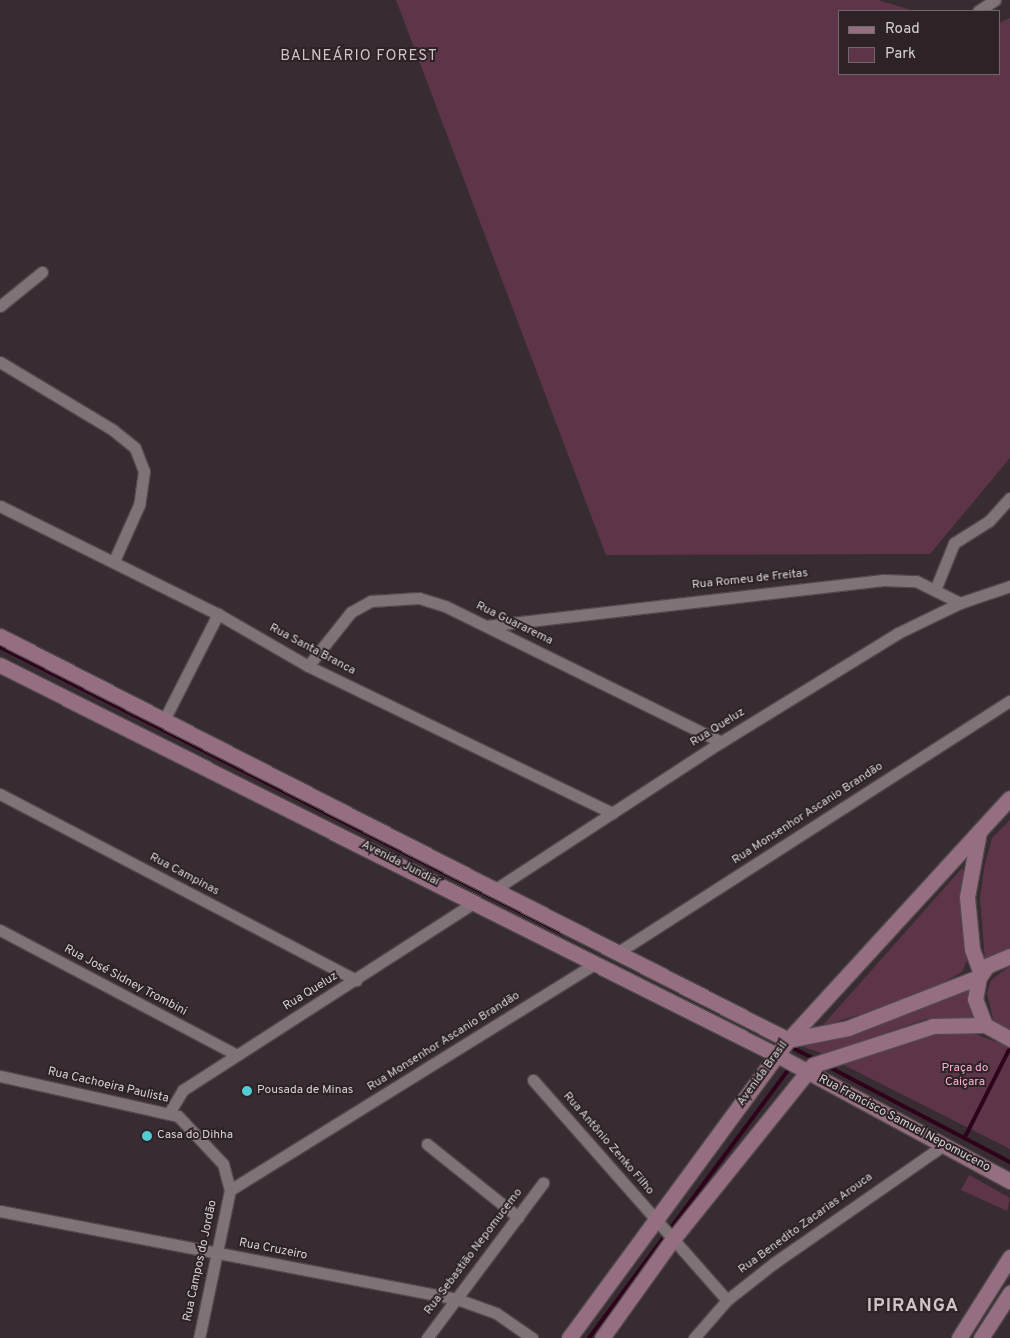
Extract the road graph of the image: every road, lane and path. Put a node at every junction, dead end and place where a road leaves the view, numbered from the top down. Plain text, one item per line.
1 (995, 0) edge
2 (980, 10) edge
3 (42, 272) dead end
4 (0, 306) edge
5 (0, 362) edge
6 (1010, 498) edge
7 (0, 506) edge
8 (114, 561) junction
9 (1010, 586) edge
10 (935, 590) junction
11 (960, 603) junction
12 (218, 614) junction
13 (486, 626) junction
14 (0, 636) edge
15 (0, 665) edge
16 (308, 666) junction
17 (1010, 701) edge
18 (165, 718) junction
19 (721, 742) junction
20 (0, 794) edge
21 (1010, 798) edge
22 (612, 814) junction
23 (980, 828) junction
24 (497, 888) junction
25 (475, 902) junction
26 (0, 930) edge
27 (620, 950) junction
28 (1010, 956) edge
29 (596, 963) junction
30 (980, 976) junction
31 (356, 980) junction
32 (985, 1025) junction
33 (1010, 1039) edge
34 (783, 1050) junction
35 (236, 1055) junction
36 (807, 1067) junction
37 (0, 1076) edge
38 (533, 1080) dead end
39 (169, 1113) junction
40 (427, 1144) dead end
41 (944, 1145) junction
42 (1010, 1181) edge
43 (543, 1183) dead end
44 (230, 1190) junction
45 (0, 1211) edge
46 (518, 1217) junction
47 (665, 1230) junction
48 (218, 1254) junction
49 (1010, 1257) edge
50 (1010, 1293) edge
51 (457, 1299) junction
52 (727, 1300) junction
53 (198, 1338) edge
54 (427, 1338) edge
55 (532, 1338) edge
56 (569, 1338) edge
57 (602, 1338) edge
58 (694, 1338) edge
59 (959, 1338) edge
60 (981, 1338) edge

1 - 2 street
3 - 4 street
5 - 8 street
6 - 10 street
7 - 8 street, Rua Santa Branca
8 - 12 street, Rua Santa Branca
9 - 11 street
10 - 11 street, Rua Romeu de Freitas
10 - 13 street, Rua Romeu de Freitas
11 - 19 street, Rua Queluz
12 - 16 street, Rua Santa Branca
12 - 18 street
13 - 16 street, Rua Guararema
13 - 19 street, Rua Guararema
14 - 18 main road, Avenida Jundiaí
15 - 25 main road, Avenida Jundiaí
16 - 22 street, Rua Santa Branca
17 - 27 street, Rua Monsenhor Ascanio Brandão
18 - 24 main road, Avenida Jundiaí
19 - 22 street, Rua Queluz
20 - 31 street, Rua Campinas
21 - 23 main road, Avenida Brasil
22 - 24 street, Rua Queluz
23 - 30 main road
23 - 34 main road, Avenida Brasil
24 - 27 main road, Avenida Jundiaí
25 - 29 main road, Avenida Jundiaí
25 - 31 street, Rua Queluz
26 - 35 street, Rua José Sidney Trombini
27 - 34 main road, Avenida Jundiaí
28 - 30 main road
29 - 34 main road, Avenida Jundiaí
29 - 44 street, Rua Monsenhor Ascanio Brandão
30 - 32 main road
30 - 34 main road
31 - 35 street, Rua Queluz
32 - 33 main road
32 - 36 main road
34 - 36 main road, Avenida Jundiaí
34 - 47 main road, Avenida Brasil
35 - 39 street, Rua Queluz
36 - 41 main road, Rua Francisco Samuel Nepomuceno
36 - 47 main road, Avenida Brasil
37 - 39 street, Rua Cachoeira Paulista
38 - 47 street, Rua Antônio Zenko Filho
39 - 44 street, Rua Cachoeira Paulista
40 - 46 street
41 - 42 main road, Rua Francisco Samuel Nepomuceno
41 - 52 street, Rua Benedito Zacarias Arouca
43 - 46 street, Rua Sebastião Nepomucemo
44 - 48 street, Rua Campos do Jordão
45 - 48 street, Rua Cruzeiro
46 - 51 street, Rua Sebastião Nepomucemo
47 - 52 street, Rua Antônio Zenko Filho
47 - 56 main road, Avenida Brasil
47 - 57 main road, Avenida Brasil
48 - 51 street, Rua Cruzeiro
48 - 53 street, Rua Campos do Jordão
49 - 59 main road
50 - 60 main road
51 - 54 street, Rua Sebastião Nepomucemo
51 - 55 street, Rua Cruzeiro
52 - 58 street, Rua Benedito Zacarias Arouca

